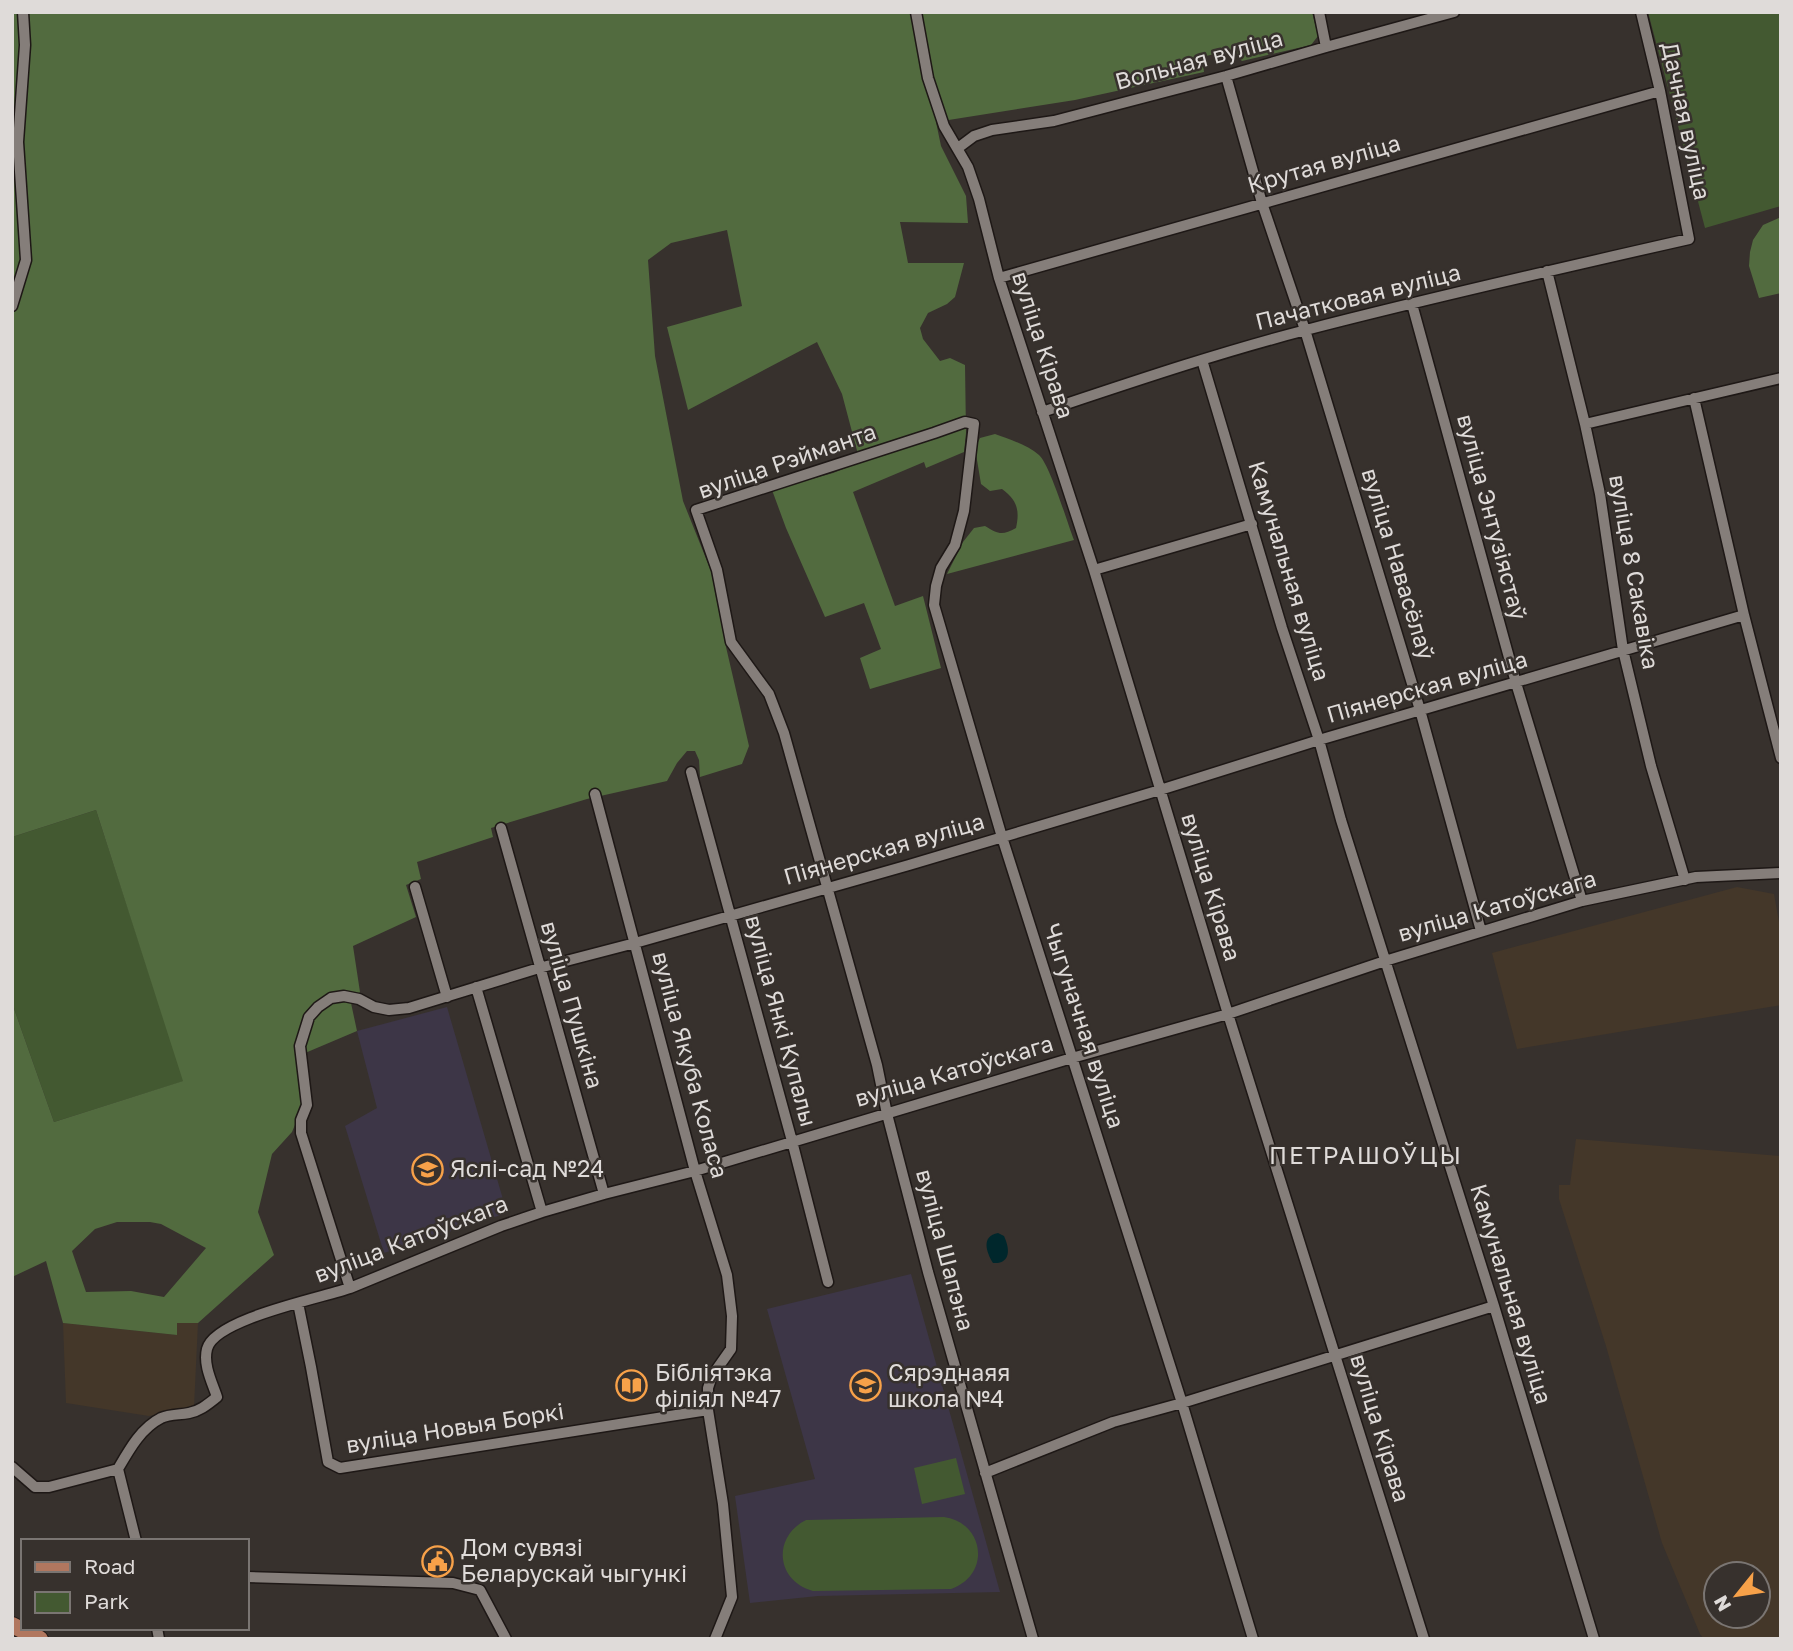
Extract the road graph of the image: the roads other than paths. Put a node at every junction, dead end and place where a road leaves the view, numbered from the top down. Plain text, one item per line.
1 (23, 12) edge
2 (916, 12) edge
3 (1319, 12) edge
4 (1454, 12) edge
5 (1641, 12) edge
6 (1326, 47) junction
7 (1226, 76) junction
8 (1660, 91) junction
9 (958, 148) junction
10 (1262, 203) junction
11 (1689, 239) joint
12 (1547, 271) junction
13 (999, 278) junction
14 (1412, 304) junction
15 (12, 306) edge
16 (1305, 330) junction
17 (1202, 360) junction
18 (1781, 378) edge
19 (1694, 398) junction
20 (1042, 412) junction
21 (974, 424) joint
22 (1585, 424) junction
23 (1252, 524) junction
24 (1094, 570) junction
25 (1744, 615) junction
26 (1623, 650) junction
27 (1516, 683) junction
28 (1420, 710) junction
29 (1319, 740) junction
30 (1781, 758) edge
31 (691, 772) dead end
32 (1160, 790) junction
33 (595, 793) dead end
34 (501, 828) dead end
35 (1002, 836) junction
36 (1781, 873) edge
37 (1685, 880) junction
38 (415, 887) dead end
39 (827, 888) junction
40 (1582, 901) junction
41 (731, 916) junction
42 (1481, 931) junction
43 (635, 943) junction
44 (1385, 961) junction
45 (539, 968) junction
46 (477, 987) junction
47 (447, 997) junction
48 (1228, 1014) junction
49 (1073, 1058) junction
50 (887, 1114) junction
51 (792, 1141) junction
52 (695, 1171) junction
53 (604, 1194) junction
54 (542, 1212) junction
55 (828, 1282) dead end
56 (350, 1288) junction
57 (298, 1303) junction
58 (1494, 1306) junction
59 (1336, 1356) junction
60 (1182, 1403) junction
61 (708, 1410) junction
62 (12, 1467) edge
63 (118, 1469) junction
64 (985, 1473) junction
65 (136, 1539) edge
66 (248, 1577) edge
67 (22, 1630) edge
68 (40, 1639) edge
69 (506, 1639) edge
70 (715, 1639) edge
71 (1033, 1639) edge
72 (1253, 1639) edge
73 (1424, 1639) edge
74 (1594, 1639) edge

1 - 15 street
2 - 9 street, вуліца Кірава
3 - 6 street
4 - 6 street, Вольная вуліца
5 - 8 street, Дачная вуліца
6 - 7 street, Вольная вуліца
7 - 9 street, Вольная вуліца
7 - 10 street, вуліца Навасёлаў
8 - 10 street, Крутая вуліца
8 - 11 street, Дачная вуліца
9 - 13 street, вуліца Кірава
10 - 13 street, Крутая вуліца
10 - 16 street, вуліца Навасёлаў
11 - 12 street, Пачатковая вуліца
12 - 14 street, Пачатковая вуліца
12 - 22 street, вуліца 8 Сакавіка
13 - 20 street, вуліца Кірава
14 - 16 street, Пачатковая вуліца
14 - 27 street, вуліца Энтузіястаў
16 - 17 street, Пачатковая вуліца
16 - 28 street, вуліца Навасёлаў
17 - 20 street, Пачатковая вуліца
17 - 23 street, Камунальная вуліца
18 - 19 street
19 - 22 street
19 - 25 street
20 - 24 street, вуліца Кірава
21 - 35 street, Чыгуначная вуліца
21 - 39 street, вуліца Рэйманта
22 - 26 street, вуліца 8 Сакавіка
23 - 24 street
23 - 29 street, Камунальная вуліца
24 - 32 street, вуліца Кірава
25 - 26 street, Піянерская вуліца
25 - 30 street
26 - 27 street, Піянерская вуліца
26 - 37 street, вуліца 8 Сакавіка
27 - 28 street, Піянерская вуліца
27 - 40 street, вуліца Энтузіястаў
28 - 29 street, Піянерская вуліца
28 - 42 street, вуліца Навасёлаў
29 - 32 street, Піянерская вуліца
29 - 44 street, Камунальная вуліца
31 - 41 street, вуліца Янкі Купалы
32 - 35 street, Піянерская вуліца
32 - 48 street, вуліца Кірава
33 - 43 street, вуліца Якуба Коласа
34 - 45 street, вуліца Пушкіна
35 - 39 street, Піянерская вуліца
35 - 49 street, Чыгуначная вуліца
36 - 37 street, вуліца Катоўскага
37 - 40 street, вуліца Катоўскага
38 - 47 street
39 - 41 street, Піянерская вуліца
39 - 50 street, вуліца Рэйманта
40 - 42 street, вуліца Катоўскага
41 - 43 street, Піянерская вуліца
41 - 51 street, вуліца Янкі Купалы
42 - 44 street, вуліца Катоўскага
43 - 45 street, Піянерская вуліца
43 - 52 street, вуліца Якуба Коласа
44 - 48 street, вуліца Катоўскага
44 - 58 street, Камунальная вуліца
45 - 46 street, Піянерская вуліца
45 - 53 street, вуліца Пушкіна
46 - 47 street, Піянерская вуліца
46 - 54 street
47 - 56 street, Піянерская вуліца
48 - 49 street, вуліца Катоўскага
48 - 59 street, вуліца Кірава
49 - 50 street, вуліца Катоўскага
49 - 60 street, Чыгуначная вуліца
50 - 51 street, вуліца Катоўскага
50 - 64 street, вуліца Шапэна
51 - 52 street, вуліца Катоўскага
51 - 55 street, вуліца Янкі Купалы
52 - 53 street, вуліца Катоўскага
52 - 61 street, вуліца Якуба Коласа
53 - 54 street, вуліца Катоўскага
54 - 56 street, вуліца Катоўскага
56 - 57 street, вуліца Катоўскага
57 - 61 street, вуліца Новыя Боркі
57 - 63 street, вуліца Катоўскага
58 - 59 street
58 - 74 street, Камунальная вуліца
59 - 60 street
59 - 73 street, вуліца Кірава
60 - 64 street
60 - 72 street, Чыгуначная вуліца
61 - 70 street
62 - 63 street
63 - 65 street
64 - 71 street, вуліца Шапэна
66 - 69 street
67 - 68 main road

